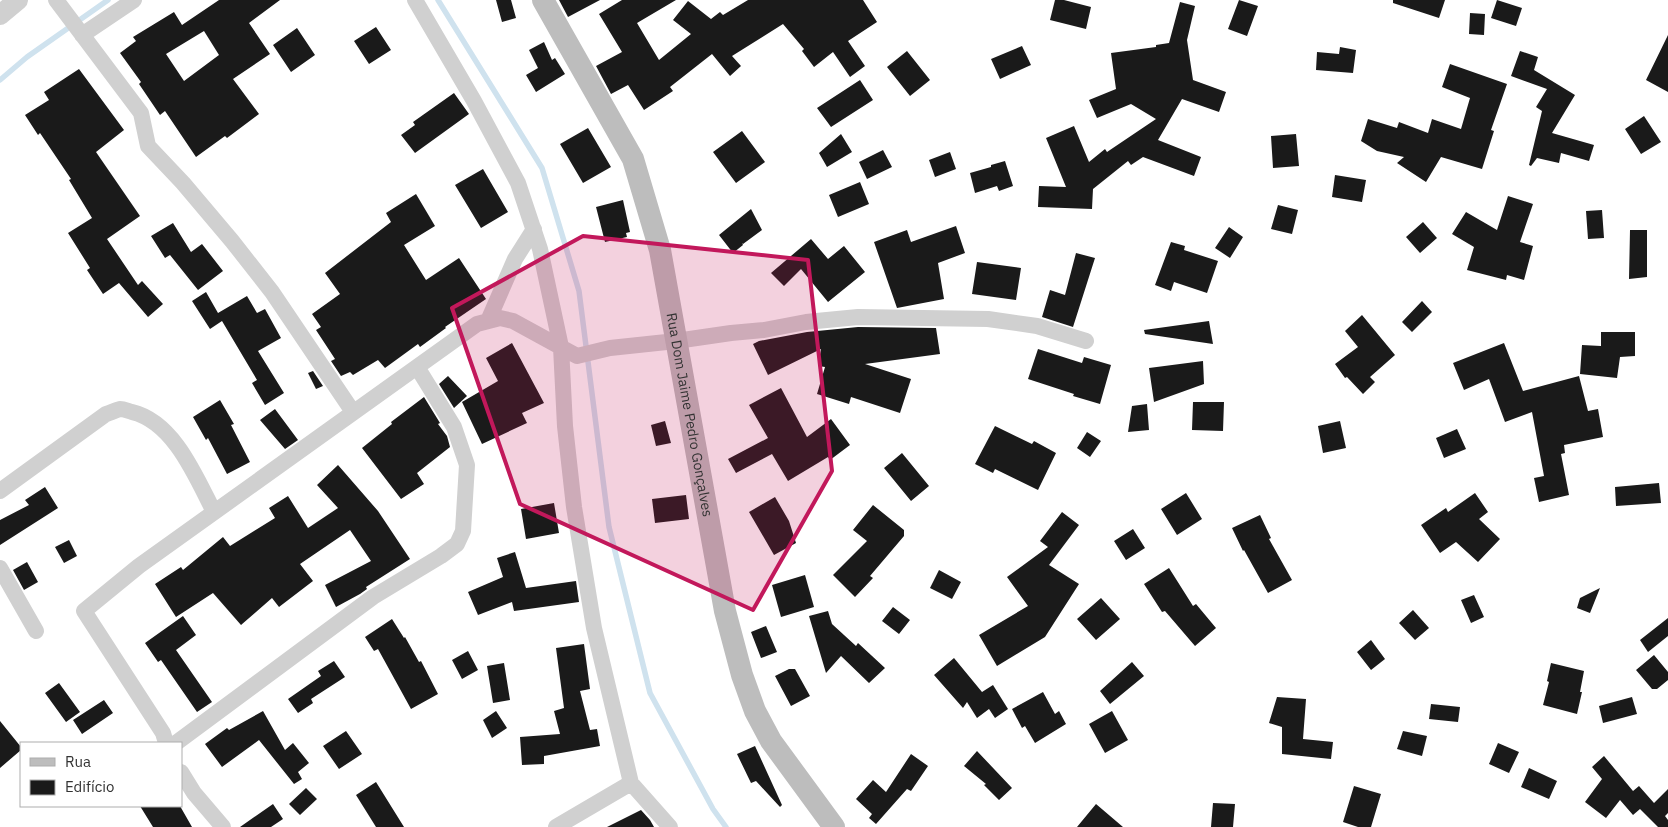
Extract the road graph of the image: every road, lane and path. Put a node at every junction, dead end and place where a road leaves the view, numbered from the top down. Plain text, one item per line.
1 (18, 0) edge
2 (56, 0) edge
3 (134, 0) edge
4 (415, 0) edge
5 (543, 0) edge
6 (0, 15) edge
7 (82, 35) junction
8 (534, 229) junction
9 (488, 320) junction
10 (676, 341) junction
11 (1086, 341) dead end
12 (561, 347) junction
13 (417, 366) junction
14 (353, 412) junction
15 (0, 491) edge
16 (214, 512) junction
17 (0, 568) edge
18 (36, 631) dead end
19 (166, 742) edge
20 (177, 742) edge
21 (182, 774) edge
22 (631, 783) junction
23 (223, 827) edge
24 (556, 827) edge
25 (670, 827) edge
26 (834, 827) edge

1 - 6 street
2 - 7 street
3 - 7 street
4 - 8 street
5 - 10 main road, Rua Dom Jaime Pedro Gonçalves
7 - 14 street
8 - 9 street
8 - 12 street
9 - 12 street
9 - 13 street
10 - 11 street
10 - 12 street
10 - 26 main road, Rua Dom Jaime Pedro Gonçalves
12 - 22 street
13 - 14 street
13 - 20 street
14 - 16 street
15 - 16 street
16 - 19 street
17 - 18 street
21 - 23 street
22 - 24 street
22 - 25 street

